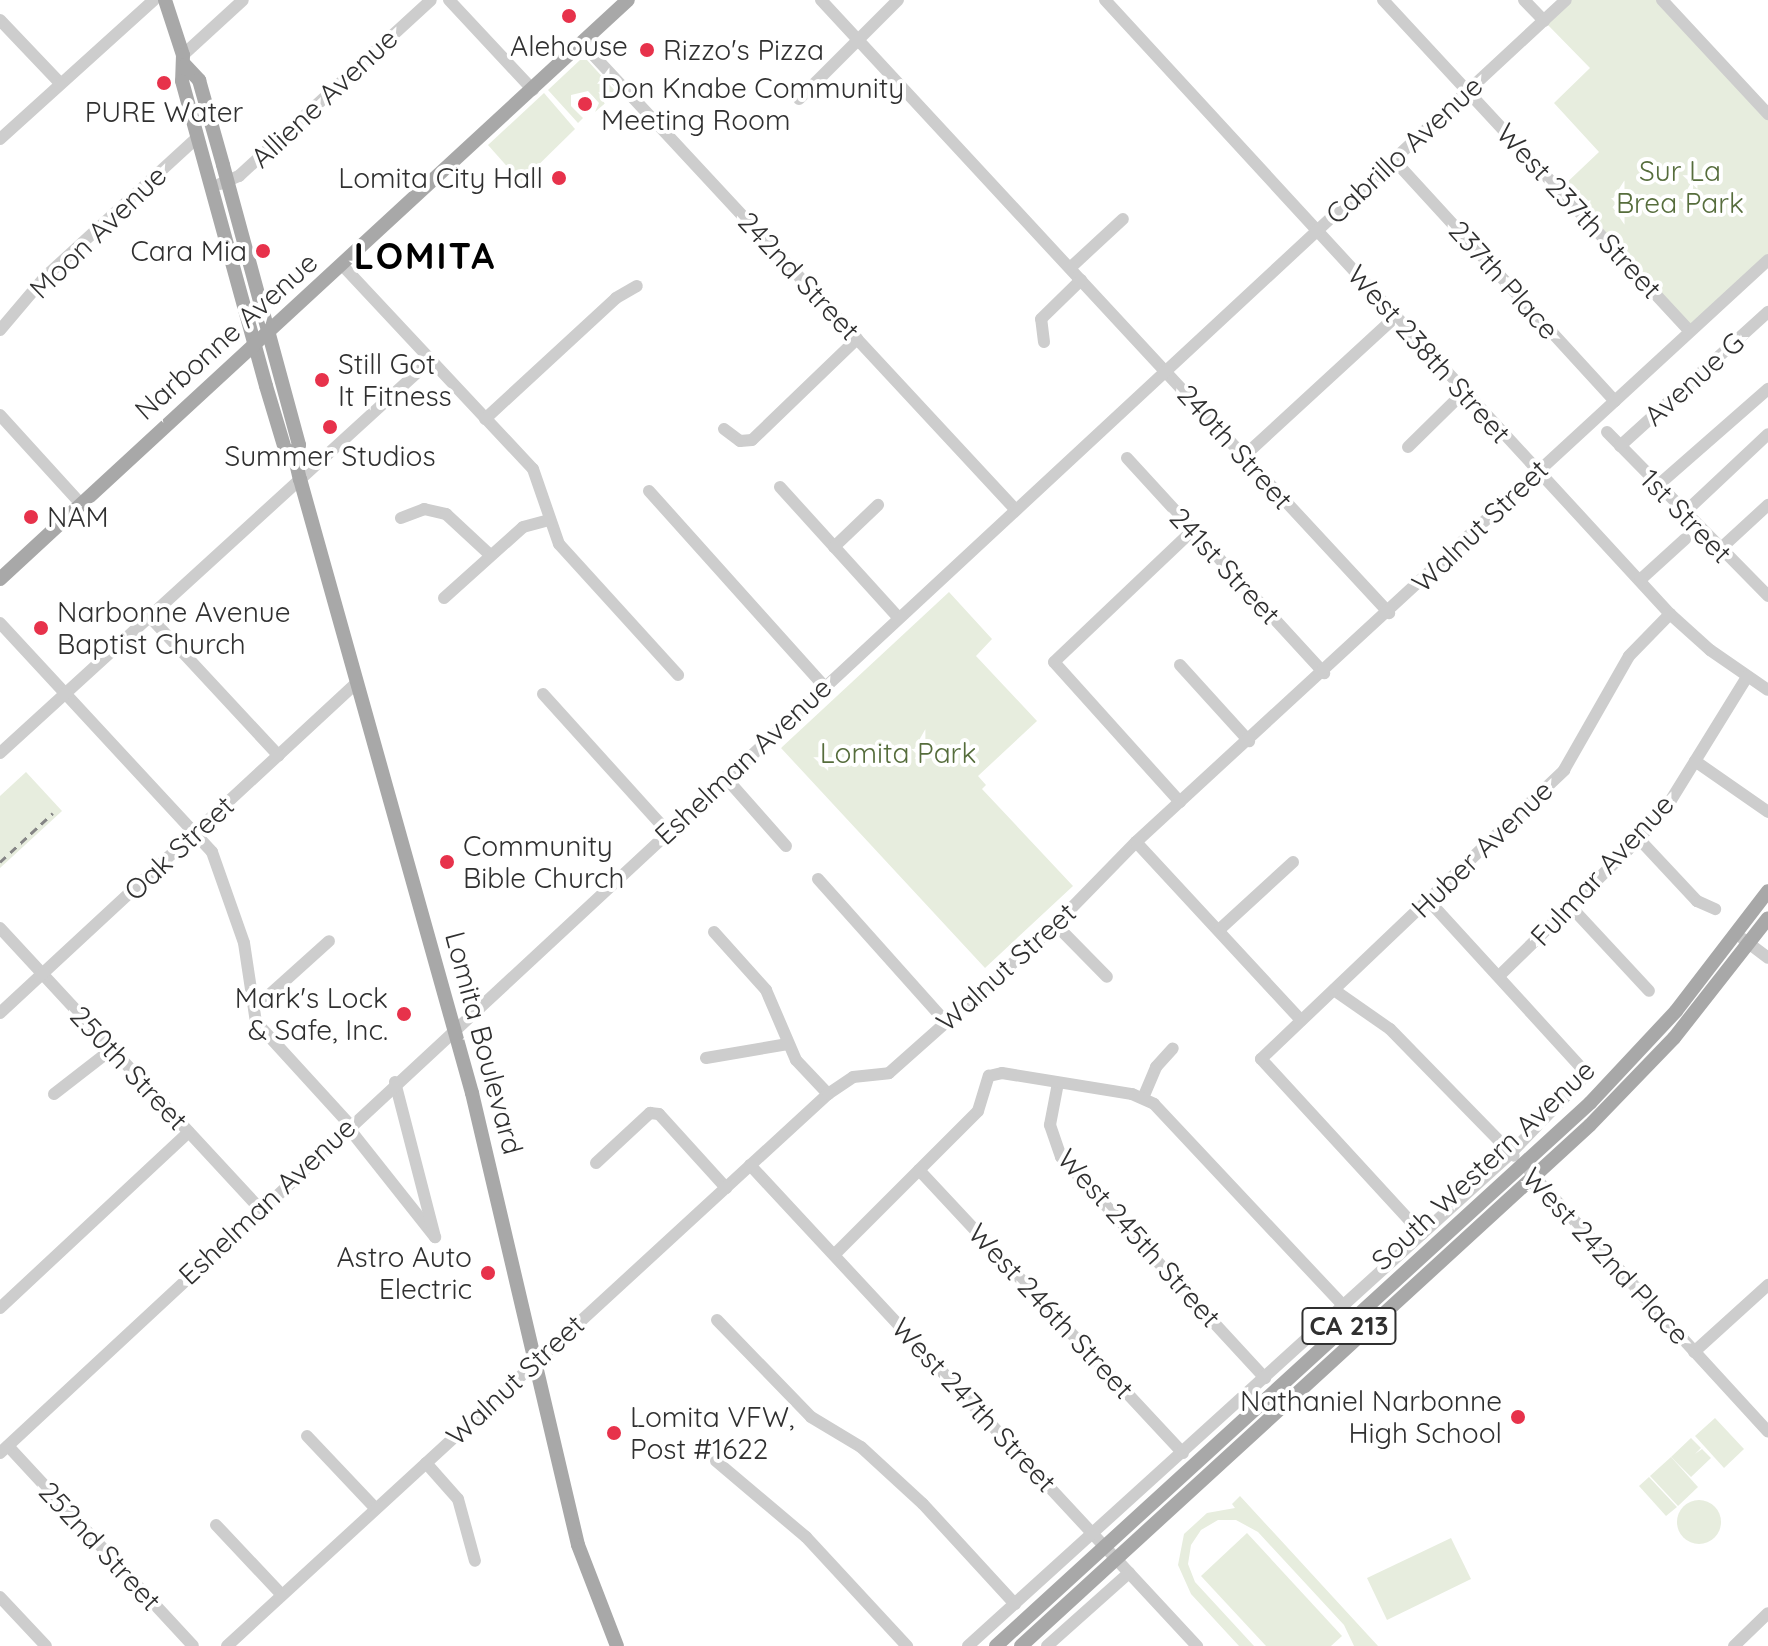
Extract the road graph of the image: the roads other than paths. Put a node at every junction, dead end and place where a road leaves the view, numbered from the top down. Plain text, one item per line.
1 (154, 0) edge
2 (165, 0) edge
3 (243, 0) edge
4 (431, 0) edge
5 (449, 0) edge
6 (628, 0) edge
7 (821, 0) edge
8 (898, 0) edge
9 (1105, 0) edge
10 (1383, 0) edge
11 (1524, 0) edge
12 (1566, 0) edge
13 (1662, 0) edge
14 (0, 20) edge
15 (1544, 21) junction
16 (858, 41) junction
17 (583, 44) junction
18 (184, 60) junction
19 (60, 83) junction
20 (533, 90) junction
21 (1467, 92) junction
22 (799, 99) dead end
23 (1768, 114) edge
24 (198, 137) junction
25 (0, 139) edge
26 (1394, 160) junction
27 (228, 182) junction
28 (212, 187) junction
29 (1123, 219) dead end
30 (1317, 231) junction
31 (1768, 260) edge
32 (343, 266) junction
33 (1070, 268) junction
34 (1081, 280) junction
35 (637, 286) dead end
36 (1242, 300) joint
37 (1768, 312) edge
38 (1394, 318) junction
39 (0, 330) edge
40 (268, 330) junction
41 (1690, 331) junction
42 (857, 339) junction
43 (1044, 342) dead end
44 (254, 343) junction
45 (431, 360) junction
46 (1165, 370) junction
47 (1768, 389) edge
48 (1463, 393) junction
49 (1615, 401) junction
50 (0, 415) edge
51 (485, 419) junction
52 (724, 429) dead end
53 (1607, 432) dead end
54 (1768, 434) edge
55 (1620, 446) junction
56 (1408, 447) dead end
57 (294, 454) junction
58 (1243, 457) junction
59 (1127, 458) dead end
60 (1537, 471) junction
61 (300, 479) junction
62 (780, 487) dead end
63 (1656, 487) junction
64 (649, 491) dead end
65 (81, 504) junction
66 (878, 505) dead end
67 (1768, 505) edge
68 (1015, 509) junction
69 (1684, 513) junction
70 (401, 518) dead end
71 (550, 520) junction
72 (1191, 532) junction
73 (1685, 539) dead end
74 (834, 547) junction
75 (1719, 550) junction
76 (489, 554) junction
77 (1768, 577) edge
78 (0, 579) edge
79 (1640, 580) junction
80 (1757, 587) junction
81 (1768, 596) edge
82 (444, 598) dead end
83 (1390, 612) junction
84 (1670, 614) junction
85 (148, 615) junction
86 (898, 617) junction
87 (0, 623) edge
88 (1180, 665) dead end
89 (1324, 673) junction
90 (678, 675) dead end
91 (1747, 677) junction
92 (357, 682) junction
93 (824, 686) junction
94 (1768, 690) edge
95 (65, 692) junction
96 (543, 694) dead end
97 (1249, 741) junction
98 (0, 753) edge
99 (279, 756) junction
100 (1695, 761) junction
101 (725, 777) junction
102 (1180, 802) junction
103 (1768, 812) edge
104 (667, 831) junction
105 (197, 832) junction
106 (1639, 839) junction
107 (1136, 842) junction
108 (786, 846) dead end
109 (1293, 862) dead end
110 (818, 879) dead end
111 (1768, 891) edge
112 (1429, 901) junction
113 (1572, 908) junction
114 (1715, 909) dead end
115 (1768, 918) edge
116 (1055, 924) junction
117 (0, 928) edge
118 (1220, 929) junction
119 (714, 932) dead end
120 (1743, 939) junction
121 (329, 941) dead end
122 (1768, 958) edge
123 (42, 974) junction
124 (1499, 976) junction
125 (1107, 977) dead end
126 (1334, 990) junction
127 (1649, 991) dead end
128 (252, 998) junction
129 (0, 1013) edge
130 (1301, 1020) junction
131 (945, 1021) junction
132 (453, 1028) junction
133 (788, 1044) junction
134 (1173, 1048) dead end
135 (112, 1049) junction
136 (706, 1058) dead end
137 (395, 1082) junction
138 (1058, 1083) junction
139 (54, 1094) dead end
140 (828, 1094) junction
141 (1143, 1098) junction
142 (348, 1125) junction
143 (189, 1132) junction
144 (1510, 1154) junction
145 (596, 1163) dead end
146 (750, 1165) junction
147 (1524, 1165) junction
148 (919, 1170) junction
149 (1535, 1178) junction
150 (726, 1188) junction
151 (259, 1208) junction
152 (1422, 1234) junction
153 (835, 1254) junction
154 (1768, 1285) edge
155 (1344, 1306) junction
156 (0, 1308) edge
157 (717, 1320) dead end
158 (1694, 1352) junction
159 (538, 1359) junction
160 (1265, 1378) junction
161 (1768, 1432) edge
162 (307, 1436) dead end
163 (4, 1449) edge
164 (1183, 1453) junction
165 (716, 1461) dead end
166 (426, 1463) junction
167 (376, 1509) junction
168 (216, 1525) dead end
169 (1092, 1534) junction
170 (1105, 1548) junction
171 (1117, 1560) junction
172 (475, 1561) dead end
173 (1129, 1573) junction
174 (282, 1595) junction
175 (0, 1597) edge
176 (1015, 1604) junction
177 (1767, 1617) edge
178 (1051, 1645) edge
179 (46, 1646) edge
180 (193, 1646) edge
181 (227, 1646) edge
182 (617, 1646) edge
183 (907, 1646) edge
184 (968, 1646) edge
185 (996, 1646) edge
186 (1021, 1646) edge
187 (1197, 1646) edge
188 (1734, 1646) edge

1 - 19 street
2 - 18 main road, Lomita Boulevard
3 - 18 street
4 - 27 street, Alliene Avenue
5 - 20 street
6 - 17 main road, Narbonne Avenue
7 - 16 street, 240th Street
8 - 16 street
9 - 30 street, West 238th Street
10 - 21 street, West 237th Street
11 - 15 street
12 - 15 street, Cabrillo Avenue
13 - 23 street
14 - 19 street
15 - 21 street, Cabrillo Avenue
16 - 22 street
16 - 33 street, 240th Street
17 - 20 main road, Narbonne Avenue
17 - 42 street, 242nd Street
18 - 24 main road, Lomita Boulevard
18 - 27 main road, Lomita Boulevard
19 - 25 street
20 - 32 main road, Narbonne Avenue
21 - 26 street, Cabrillo Avenue
21 - 41 street, West 237th Street
24 - 28 main road, Lomita Boulevard
24 - 39 street, Moon Avenue
26 - 30 street, Cabrillo Avenue
26 - 49 street, 237th Place
27 - 28 street, Alliene Avenue
27 - 40 main road, Lomita Boulevard
28 - 44 main road, Lomita Boulevard
29 - 33 street
30 - 36 street, Cabrillo Avenue
30 - 38 street, West 238th Street
31 - 41 street, Walnut Street
32 - 40 main road, Narbonne Avenue
32 - 45 street
33 - 34 street, 240th Street
34 - 43 street
34 - 46 street, 240th Street
35 - 51 street
36 - 46 street, Eshelman Avenue
37 - 55 street, Avenue G
38 - 48 street, West 238th Street
38 - 58 street
40 - 44 main road, Narbonne Avenue
40 - 57 main road, Lomita Boulevard
41 - 49 street, Walnut Street
42 - 52 street
42 - 68 street, 242nd Street
44 - 57 main road, Lomita Boulevard
44 - 65 main road, Narbonne Avenue
45 - 51 street
45 - 61 street
46 - 58 street, 240th Street
46 - 68 street, Eshelman Avenue
47 - 63 street
48 - 56 street
48 - 60 street, West 238th Street
49 - 60 street, Walnut Street
50 - 65 street
51 - 71 street
53 - 55 street, 1st Street
54 - 69 street
55 - 63 street, 1st Street
57 - 61 main road, Lomita Boulevard
58 - 83 street, 240th Street
59 - 72 street, 241st Street
60 - 79 street, West 238th Street
60 - 83 street, Walnut Street
61 - 85 street
61 - 92 main road, Lomita Boulevard
62 - 74 street
63 - 69 street, 1st Street
64 - 93 street
65 - 78 main road, Narbonne Avenue
66 - 74 street
67 - 75 street
68 - 86 street, Eshelman Avenue
69 - 75 street, 1st Street
70 - 76 street
71 - 76 street
71 - 90 street
72 - 89 street, 241st Street
72 - 102 street
73 - 79 street
74 - 86 street
75 - 80 street, 1st Street
76 - 82 street
77 - 80 street
79 - 84 street, West 238th Street
80 - 81 street, 1st Street
83 - 89 street, Walnut Street
84 - 91 street, West 238th Street
84 - 112 street, Huber Avenue
85 - 95 street
85 - 99 street
86 - 93 street, Eshelman Avenue
87 - 95 street
88 - 97 street
89 - 97 street, Walnut Street
91 - 94 street, West 238th Street
91 - 100 street, Fulmar Avenue
92 - 99 street, Oak Street
92 - 132 main road, Lomita Boulevard
93 - 101 street, Eshelman Avenue
95 - 98 street
95 - 105 street
96 - 104 street
97 - 102 street, Walnut Street
99 - 105 street, Oak Street
100 - 103 street
100 - 106 street, Fulmar Avenue
101 - 104 street, Eshelman Avenue
101 - 108 street
102 - 107 street, Walnut Street
104 - 132 street, Eshelman Avenue
105 - 123 street, Oak Street
105 - 128 street
106 - 113 street, Fulmar Avenue
106 - 114 street
107 - 116 street, Walnut Street
107 - 118 street
109 - 118 street
110 - 131 street
111 - 120 main road, South Western Avenue / CA 213
112 - 124 street
112 - 126 street, Huber Avenue
113 - 124 street, Fulmar Avenue
113 - 127 street
115 - 120 main road, South Western Avenue / CA 213
116 - 125 street
116 - 131 street, Walnut Street
117 - 123 street, 250th Street
118 - 130 street
119 - 133 street
120 - 122 street
120 - 147 main road, South Western Avenue / CA 213
120 - 149 main road, South Western Avenue / CA 213
121 - 128 street
123 - 129 street, Oak Street
123 - 135 street, 250th Street
124 - 144 street, South Western Avenue
126 - 130 street, Huber Avenue
126 - 144 street, West 242nd Place
128 - 142 street
130 - 152 street, Huber Avenue
131 - 140 street, Walnut Street
132 - 137 street, Eshelman Avenue
132 - 159 main road, Lomita Boulevard
133 - 136 street
133 - 140 street
134 - 141 street
135 - 139 street
135 - 143 street, 250th Street
137 - 142 street, Eshelman Avenue
137 - 142 street
138 - 141 street
138 - 148 street
138 - 160 street, West 245th Street
140 - 146 street, Walnut Street
141 - 155 street
142 - 151 street, Eshelman Avenue
143 - 151 street, 250th Street
143 - 156 street
144 - 147 street, West 242nd Place
144 - 152 street, South Western Avenue
145 - 150 street
146 - 150 street, Walnut Street
146 - 153 street, West 247th Street
147 - 149 street, West 242nd Place
147 - 170 main road, South Western Avenue / CA 213
148 - 153 street
148 - 164 street, West 246th Street
149 - 158 street, West 242nd Place
149 - 171 main road, South Western Avenue / CA 213
150 - 159 street, Walnut Street
151 - 163 street, Eshelman Avenue
152 - 155 street, South Western Avenue
153 - 169 street, West 247th Street
154 - 158 street
155 - 160 street, South Western Avenue
157 - 176 street
158 - 161 street, West 242nd Place
159 - 166 street, Walnut Street
159 - 182 main road, Lomita Boulevard
160 - 164 street, South Western Avenue
162 - 167 street
163 - 180 street, 252nd Street
164 - 169 street, South Western Avenue
165 - 183 street
166 - 167 street, Walnut Street
166 - 172 street
167 - 174 street, Walnut Street
168 - 174 street
169 - 170 street, West 247th Street
169 - 176 street, South Western Avenue
170 - 171 street, West 247th Street
170 - 185 main road, South Western Avenue / CA 213
171 - 173 street, West 247th Street
171 - 186 main road, South Western Avenue / CA 213
173 - 178 street
173 - 187 street, West 247th Street
174 - 181 street, Walnut Street
175 - 179 street
176 - 184 street, South Western Avenue
177 - 188 street

